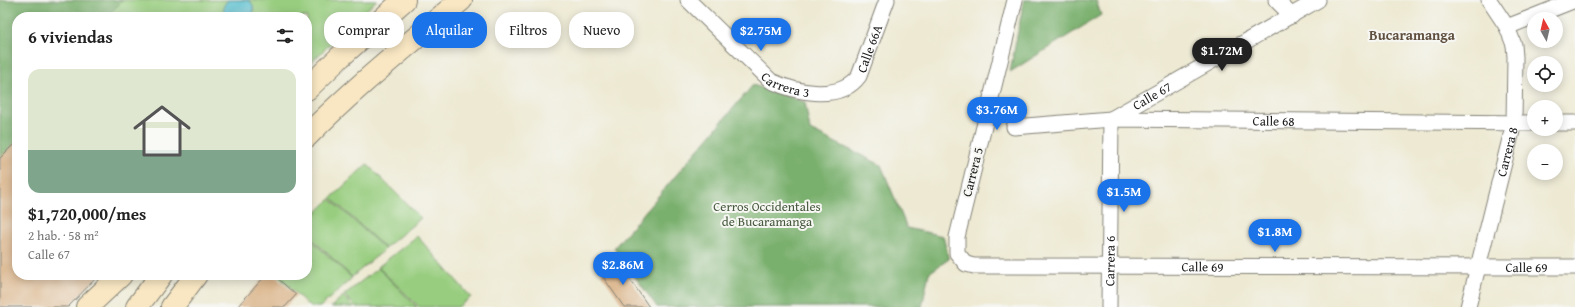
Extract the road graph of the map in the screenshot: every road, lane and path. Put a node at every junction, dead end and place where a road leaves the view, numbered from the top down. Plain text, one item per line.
1 (404, 0) edge
2 (462, 0) edge
3 (688, 0) edge
4 (887, 0) edge
5 (1014, 0) edge
6 (1276, 0) edge
7 (1318, 0) edge
8 (1489, 0) edge
9 (1575, 0) edge
10 (1292, 16) junction
11 (1507, 28) junction
12 (312, 84) edge
13 (843, 90) joint
14 (1111, 119) junction
15 (1514, 123) junction
16 (1527, 123) edge
17 (1563, 123) edge
18 (1575, 123) edge
19 (1014, 127) dead end
20 (312, 131) edge
21 (974, 266) joint
22 (1109, 267) junction
23 (1478, 267) junction
24 (1575, 267) edge
25 (116, 280) edge
26 (157, 280) edge
27 (192, 280) edge
28 (88, 307) edge
29 (137, 307) edge
30 (172, 307) edge
31 (1109, 307) edge
32 (1468, 307) edge

1 - 12 main road
2 - 20 main road
3 - 13 street, Carrera 3
4 - 13 street, Calle 66A
5 - 21 street, Carrera 5
6 - 10 street
7 - 10 street, Calle 67
8 - 11 street, Carrera 8
9 - 11 street
10 - 14 street, Calle 67
11 - 15 street, Carrera 8
14 - 15 street, Calle 68
14 - 19 street, Calle 68
14 - 22 street, Carrera 6
15 - 16 street, Calle 68
15 - 23 street, Carrera 8
17 - 18 street
21 - 22 street, Calle 69
22 - 23 street, Calle 69
22 - 31 street, Carrera 6
23 - 24 street, Calle 69
23 - 32 street, Carrera 8
25 - 28 main road
26 - 29 main road
27 - 30 main road

